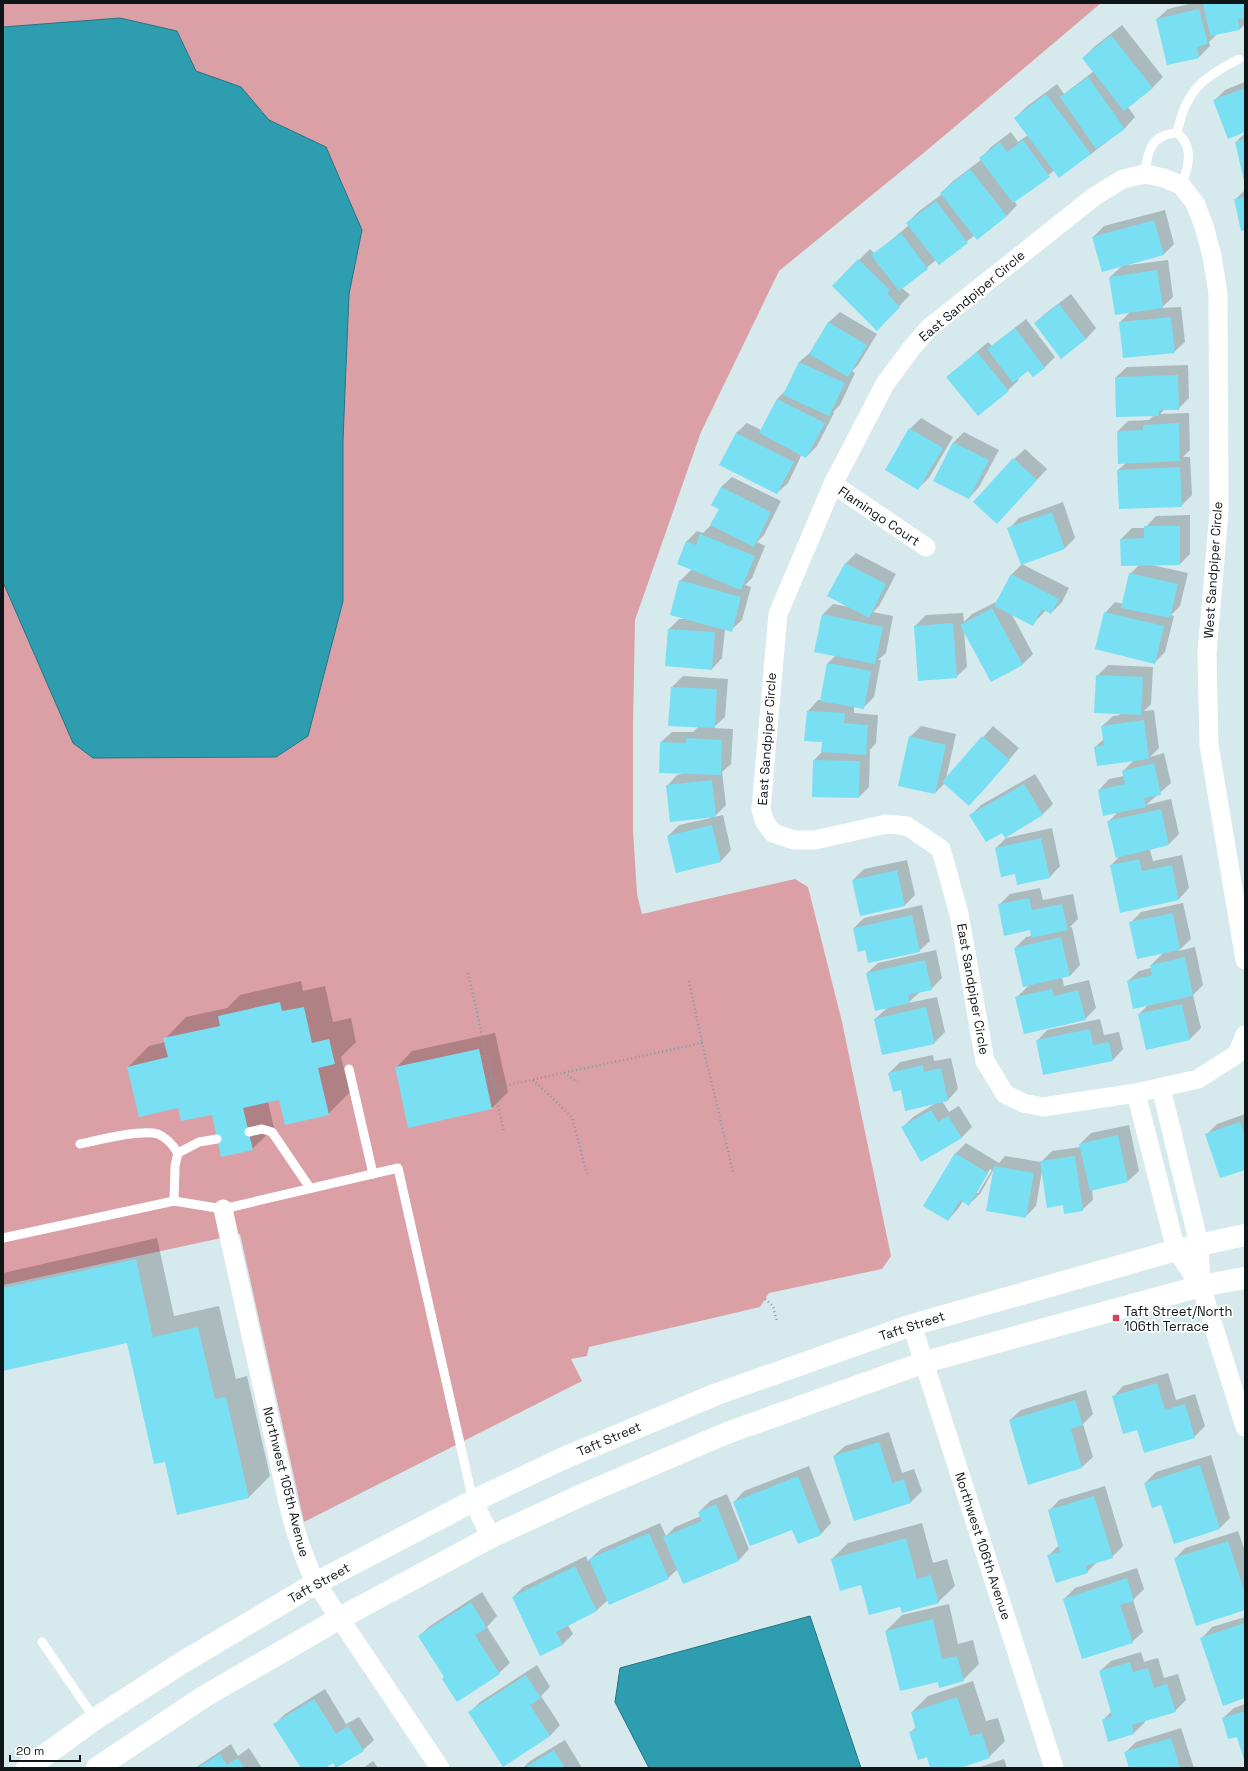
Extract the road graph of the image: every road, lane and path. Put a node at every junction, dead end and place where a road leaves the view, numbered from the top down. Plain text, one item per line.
1 (1240, 58) dead end
2 (1177, 133) junction
3 (1146, 174) junction
4 (1181, 186) junction
5 (833, 484) junction
6 (926, 547) dead end
7 (1245, 960) edge
8 (468, 973) dead end
9 (689, 981) dead end
10 (1245, 1034) edge
11 (702, 1043) junction
12 (349, 1069) dead end
13 (564, 1073) junction
14 (492, 1078) junction
15 (486, 1079) dead end
16 (533, 1079) junction
17 (578, 1082) dead end
18 (494, 1088) junction
19 (1161, 1088) junction
20 (1136, 1093) junction
21 (249, 1132) dead end
22 (504, 1132) dead end
23 (217, 1139) dead end
24 (80, 1144) dead end
25 (178, 1153) junction
26 (734, 1172) dead end
27 (373, 1174) junction
28 (587, 1174) dead end
29 (310, 1188) junction
30 (174, 1201) junction
31 (223, 1209) junction
32 (1245, 1235) edge
33 (3, 1238) edge
34 (1199, 1244) junction
35 (1176, 1250) junction
36 (1245, 1278) edge
37 (1201, 1286) junction
38 (765, 1299) dead end
39 (777, 1322) dead end
40 (912, 1325) junction
41 (925, 1362) junction
42 (1245, 1427) edge
43 (473, 1500) junction
44 (490, 1537) junction
45 (316, 1583) junction
46 (340, 1618) junction
47 (42, 1642) dead end
48 (95, 1719) junction
49 (106, 1765) edge
50 (27, 1768) edge
51 (440, 1768) edge
52 (1054, 1768) edge

1 - 2 lane
2 - 3 lane
2 - 4 lane
3 - 4 street, East Sandpiper Circle
3 - 5 street, East Sandpiper Circle
4 - 7 street, West Sandpiper Circle
5 - 6 street, Flamingo Court
5 - 20 street, East Sandpiper Circle
8 - 14 path
9 - 11 path
10 - 19 street
11 - 13 path
11 - 26 path
12 - 27 lane
13 - 16 path
13 - 17 path
14 - 15 path
14 - 18 path
16 - 18 path
16 - 28 path
18 - 22 path
19 - 20 street
19 - 34 street
20 - 35 street
21 - 29 lane
23 - 25 lane
24 - 25 lane
25 - 30 lane
27 - 29 lane
27 - 43 lane
29 - 31 lane
30 - 31 lane
30 - 33 lane
31 - 45 street, Northwest 105th Avenue
32 - 34 street, Taft Street
34 - 35 street, Taft Street
34 - 37 street
35 - 37 street
35 - 40 street, Taft Street
36 - 37 street
37 - 41 street
37 - 42 street
38 - 39 path
40 - 41 street, Northwest 106th Avenue
40 - 43 street, Taft Street
41 - 44 street
41 - 52 street, Northwest 106th Avenue
43 - 44 street
43 - 45 street, Taft Street
44 - 46 street
45 - 46 street, Northwest 105th Avenue
45 - 48 street, Taft Street
46 - 49 street
46 - 51 street, Northwest 105th Avenue
47 - 48 lane
48 - 50 street, Taft Street

